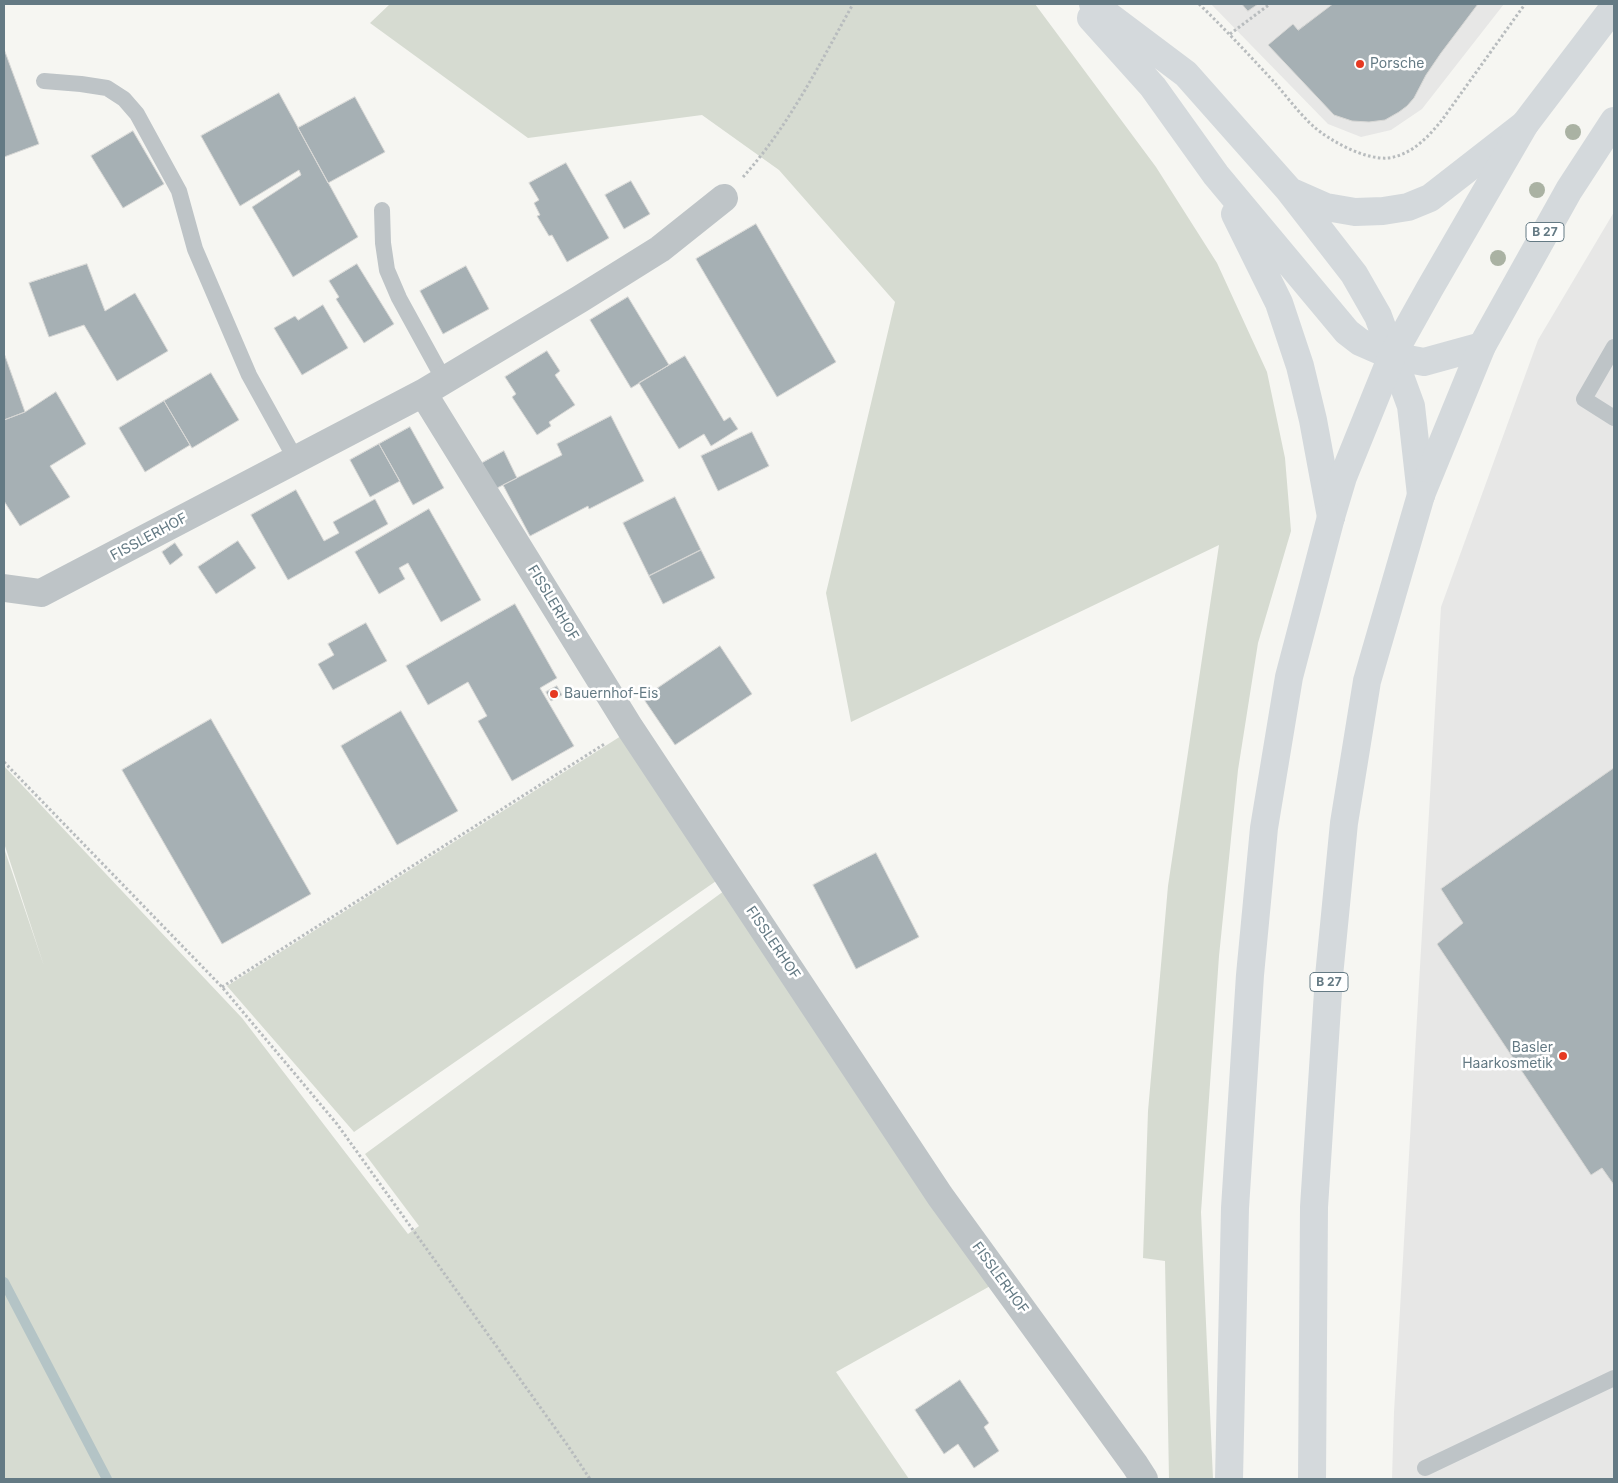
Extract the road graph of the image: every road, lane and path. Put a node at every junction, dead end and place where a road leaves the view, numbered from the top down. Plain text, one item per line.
1 (853, 4) edge
2 (1079, 4) edge
3 (1093, 4) edge
4 (1199, 4) edge
5 (1270, 4) edge
6 (1525, 4) edge
7 (1614, 7) edge
8 (1230, 34) junction
9 (44, 81) dead end
10 (1614, 122) edge
11 (1525, 124) junction
12 (1216, 175) junction
13 (1288, 189) junction
14 (724, 198) joint
15 (382, 210) dead end
16 (1482, 346) junction
17 (1614, 347) edge
18 (1392, 356) junction
19 (434, 387) junction
20 (1614, 418) edge
21 (296, 460) junction
22 (1421, 495) junction
23 (1331, 516) junction
24 (4, 588) edge
25 (630, 728) junction
26 (4, 762) edge
27 (222, 987) junction
28 (1614, 1378) edge
29 (1424, 1468) dead end
30 (590, 1479) edge
31 (1144, 1479) edge
32 (1229, 1479) edge
33 (1312, 1479) edge

1 - 14 path
2 - 12 main road
3 - 13 main road
4 - 8 path
5 - 8 path
6 - 8 path
7 - 11 main road
9 - 21 lane
10 - 16 main road, B 27
11 - 13 main road
11 - 18 main road
12 - 18 main road
12 - 23 main road
13 - 18 main road
14 - 19 street, FISSLERHOF
15 - 19 lane
16 - 18 main road
16 - 22 main road, B 27
17 - 20 lane
18 - 22 main road, B 27
18 - 23 main road
19 - 21 street, FISSLERHOF
19 - 25 street, FISSLERHOF
21 - 24 street, FISSLERHOF
22 - 33 main road, B 27
23 - 32 main road
25 - 27 path
25 - 31 street, FISSLERHOF
26 - 27 path
27 - 30 path
28 - 29 lane

